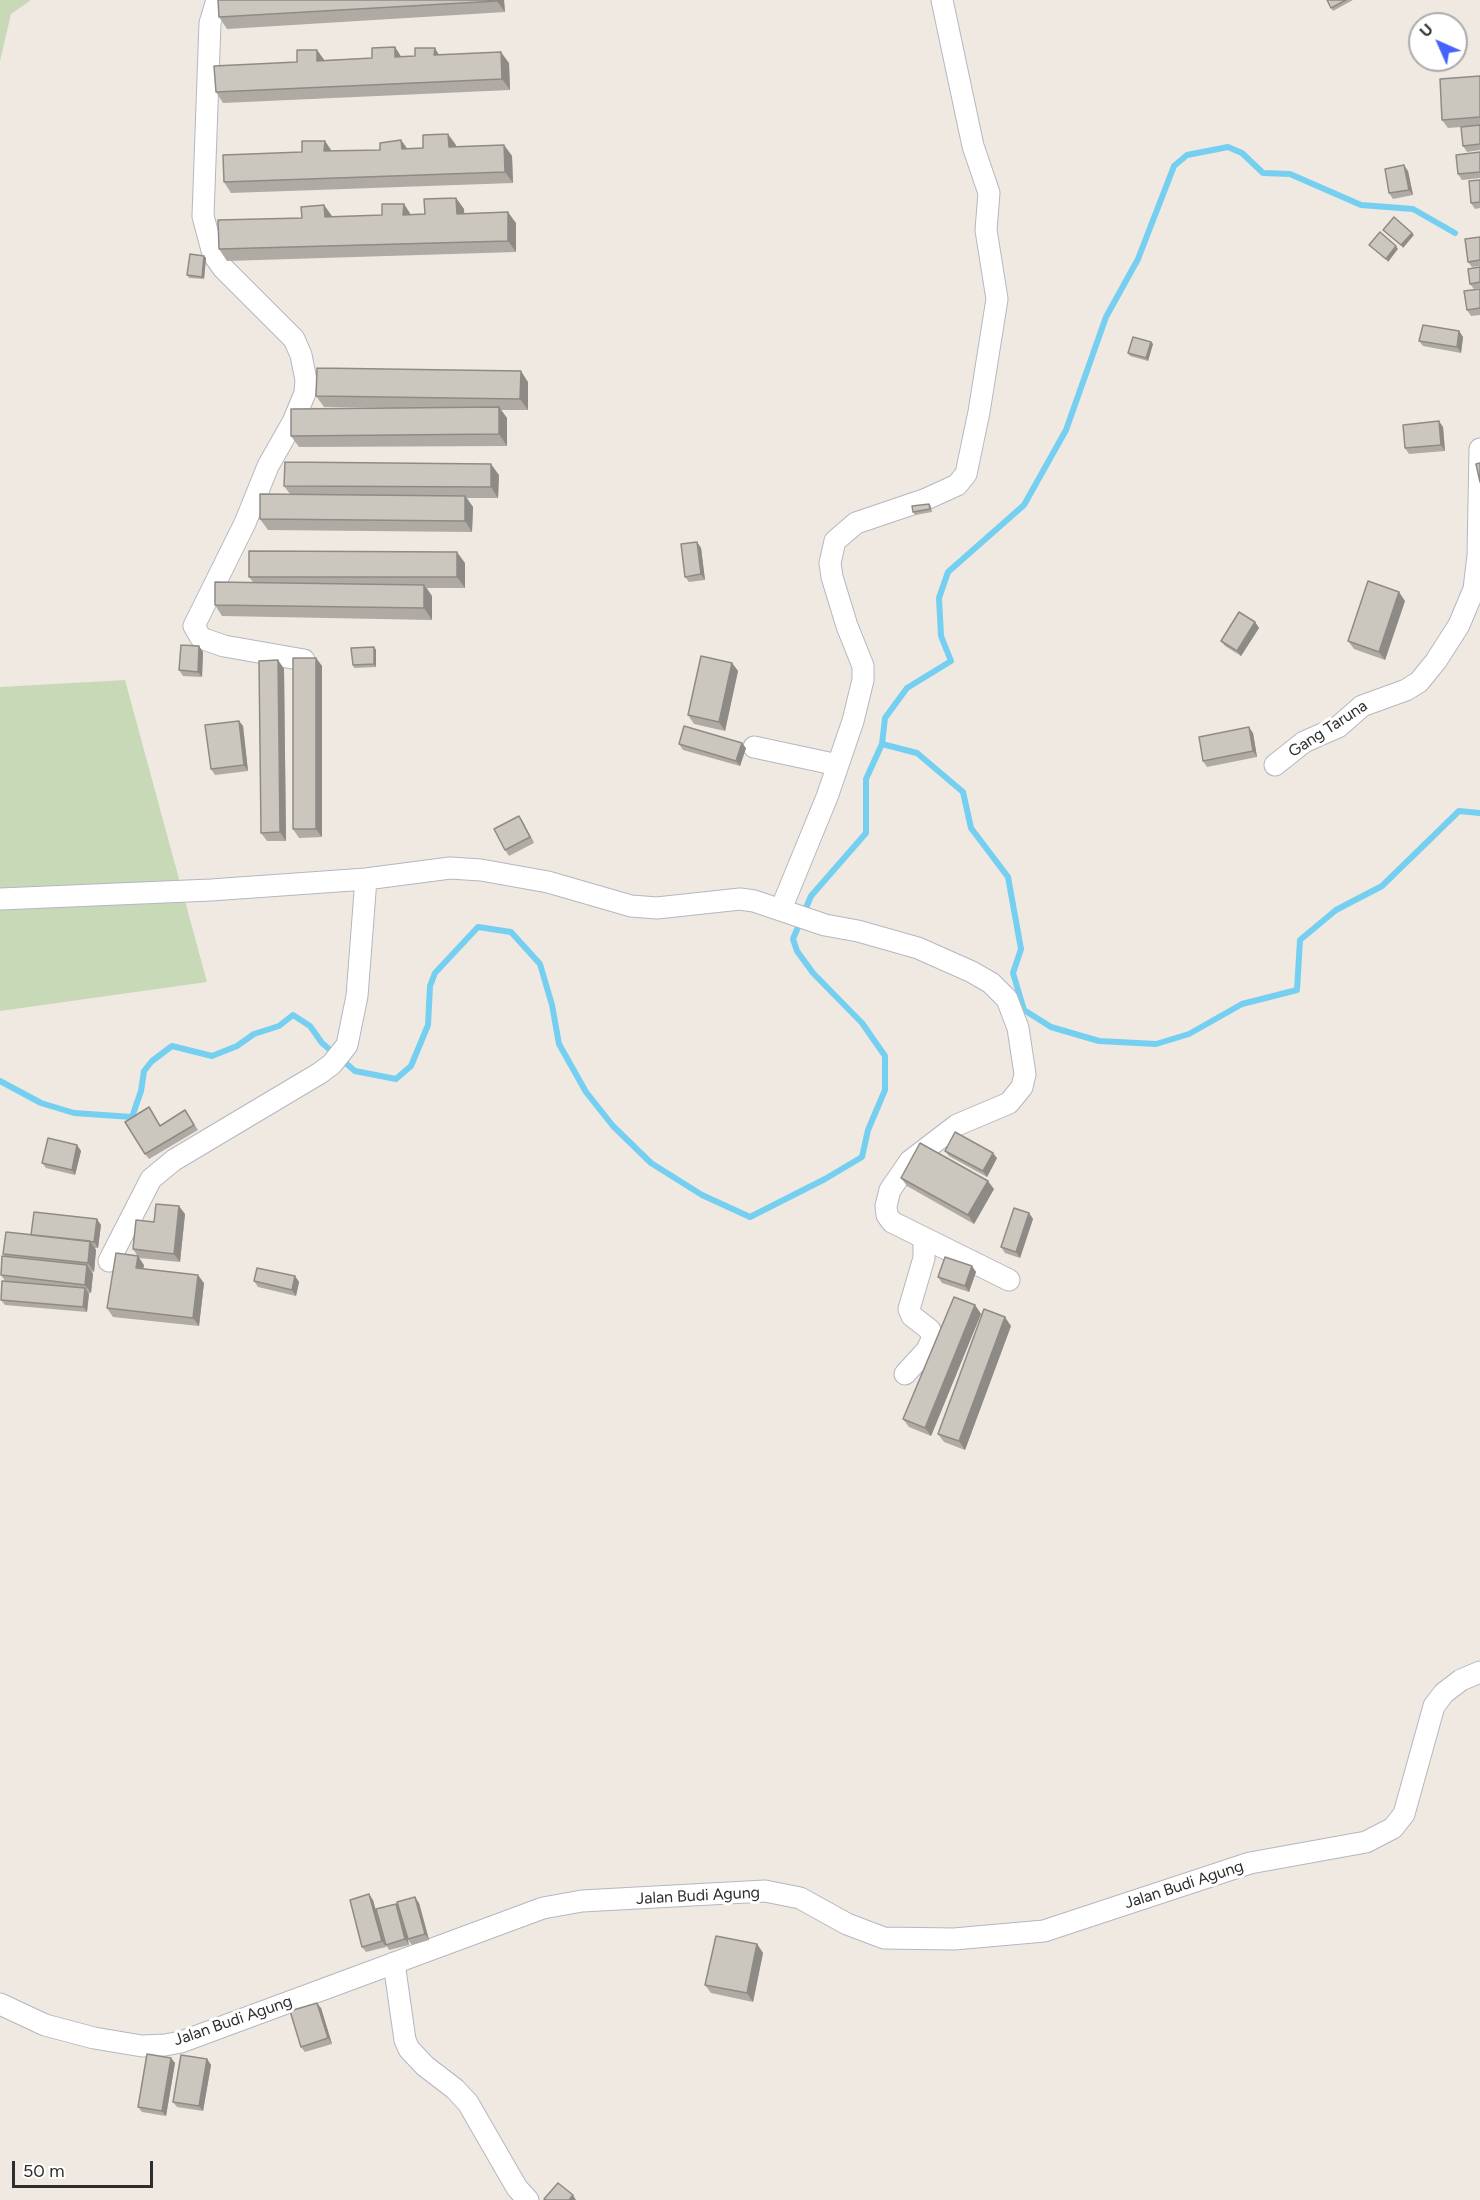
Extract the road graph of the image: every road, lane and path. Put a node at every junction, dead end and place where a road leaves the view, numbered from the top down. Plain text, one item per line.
1 (217, 0) edge
2 (942, 0) edge
3 (1480, 449) edge
4 (304, 660) edge
5 (754, 747) dead end
6 (838, 765) junction
7 (1275, 765) dead end
8 (366, 879) junction
9 (0, 898) edge
10 (787, 911) junction
11 (924, 1238) junction
12 (109, 1261) dead end
13 (1009, 1280) dead end
14 (905, 1374) dead end
15 (1480, 1672) edge
16 (394, 1963) junction
17 (0, 2004) edge
18 (528, 2200) edge

1 - 4 street
2 - 6 street
3 - 7 street, Gang Taruna
5 - 6 street
6 - 10 street
8 - 9 street
8 - 10 street
8 - 12 street
10 - 11 street
11 - 13 street
11 - 14 street
15 - 16 street, Jalan Budi Agung
16 - 17 street, Jalan Budi Agung
16 - 18 street

